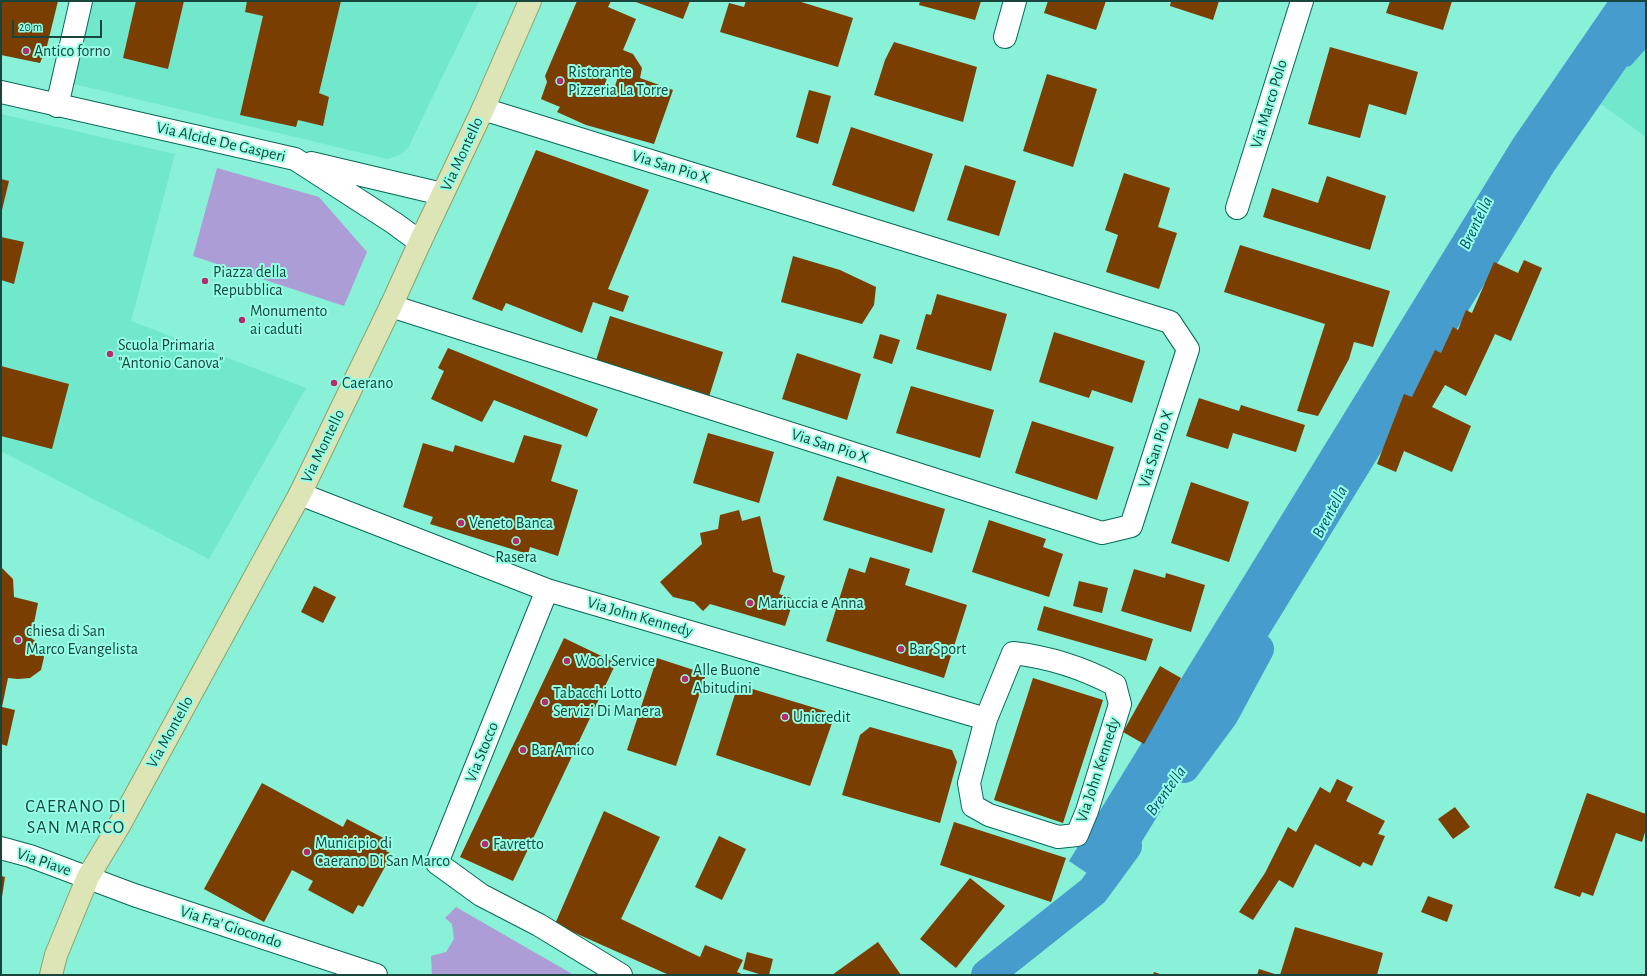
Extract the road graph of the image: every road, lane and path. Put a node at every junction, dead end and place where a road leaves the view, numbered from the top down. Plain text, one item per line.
1 (81, 1) edge
2 (530, 1) edge
3 (1015, 1) edge
4 (1302, 1) edge
5 (1005, 37) dead end
6 (1, 92) edge
7 (57, 106) junction
8 (483, 109) junction
9 (294, 159) junction
10 (442, 194) junction
11 (1237, 208) dead end
12 (420, 242) junction
13 (391, 306) junction
14 (300, 494) junction
15 (547, 590) junction
16 (986, 719) junction
17 (1, 848) edge
18 (88, 877) junction
19 (51, 975) edge
20 (376, 975) edge
21 (621, 975) edge

1 - 7 street
2 - 8 main road, Via Montello
3 - 5 street
4 - 11 street, Via Marco Polo
6 - 7 street, Via Alcide De Gasperi
7 - 9 street, Via Alcide De Gasperi
8 - 10 main road, Via Montello
8 - 13 street, Via San Pio X
9 - 10 street
9 - 12 street, Via Alcide De Gasperi
10 - 12 main road, Via Montello
12 - 13 main road, Via Montello
13 - 14 main road, Via Montello
14 - 15 street, Via John Kennedy
14 - 18 main road, Via Montello
15 - 16 street, Via John Kennedy
15 - 21 street, Via Stocco
16 - 16 street, Via John Kennedy
17 - 18 street, Via Piave
18 - 19 main road, Via Montello
18 - 20 street, Via Fra' Giocondo

